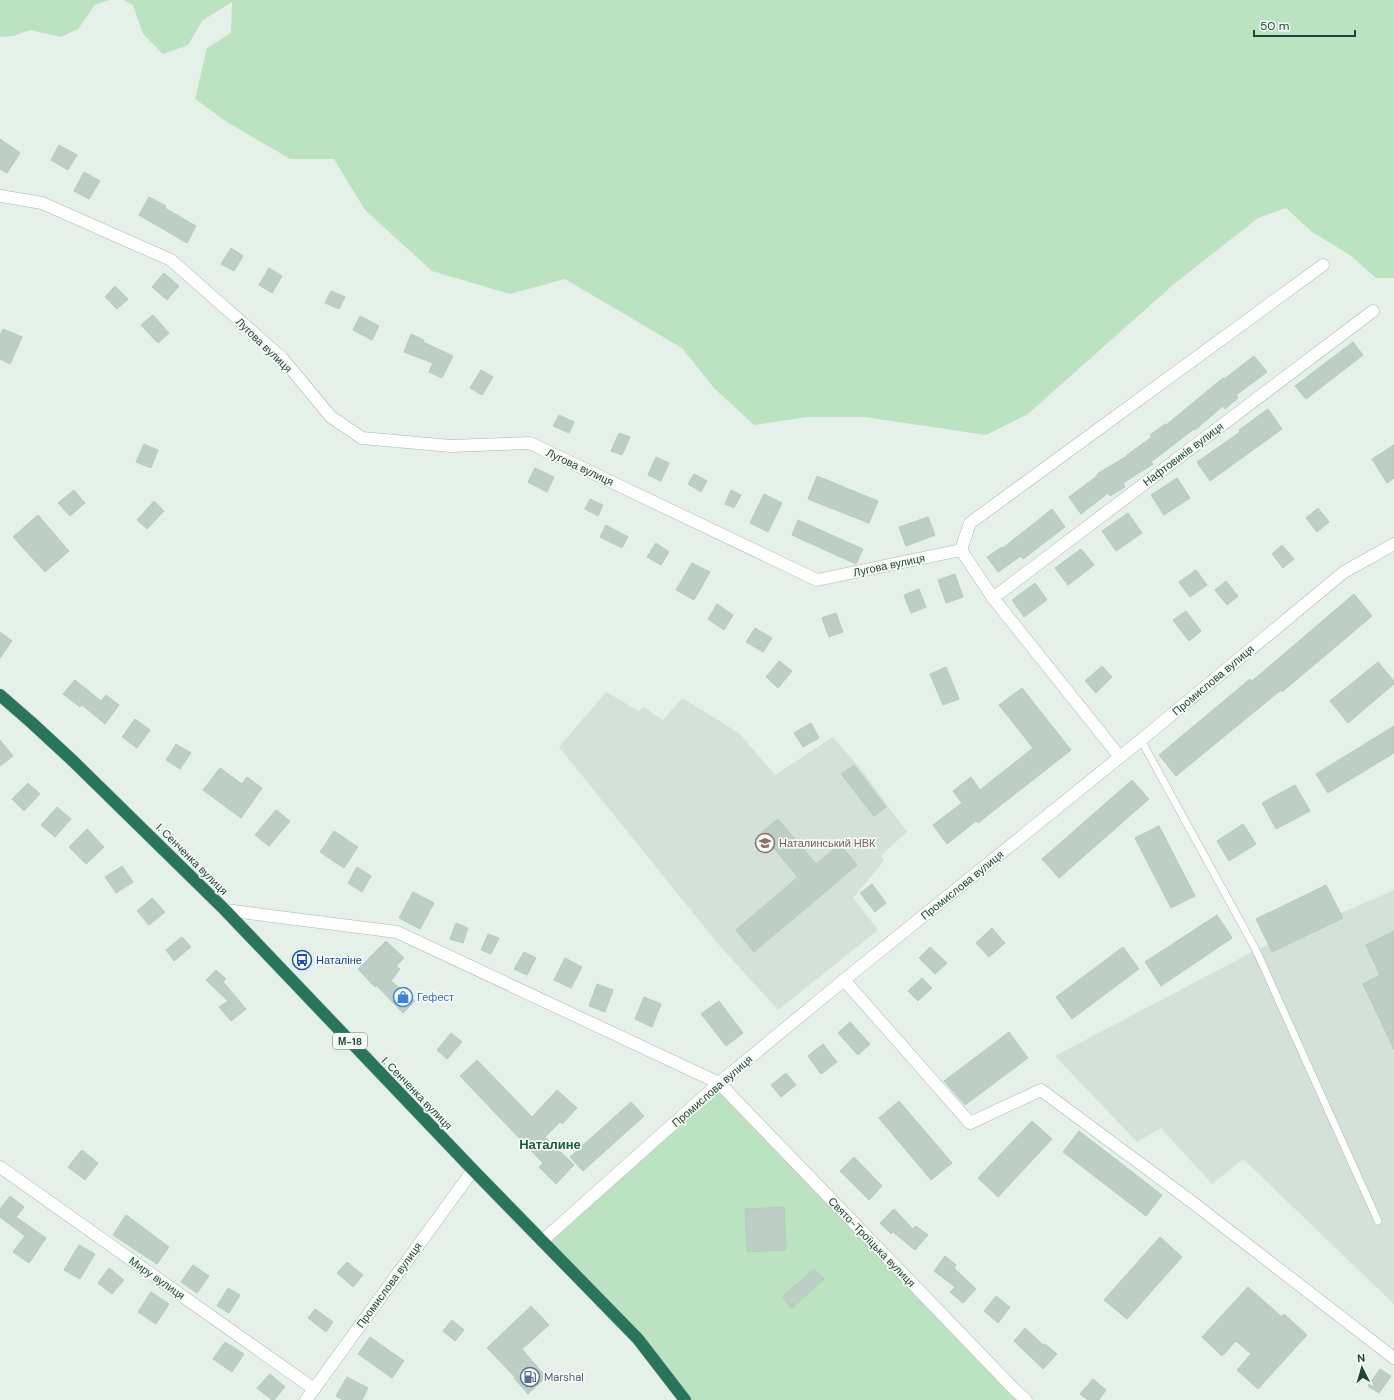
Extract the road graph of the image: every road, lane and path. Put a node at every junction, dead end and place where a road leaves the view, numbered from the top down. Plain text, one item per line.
1 (0, 196) edge
2 (1323, 265) dead end
3 (1373, 310) dead end
4 (1394, 544) edge
5 (961, 550) junction
6 (993, 598) junction
7 (0, 695) edge
8 (1141, 740) junction
9 (1120, 757) junction
10 (225, 910) junction
11 (844, 980) junction
12 (719, 1084) junction
13 (0, 1167) edge
14 (473, 1170) junction
15 (1378, 1221) dead end
16 (542, 1241) junction
17 (1394, 1358) edge
18 (314, 1390) junction
19 (306, 1400) edge
20 (685, 1400) edge
21 (1026, 1400) edge

1 - 5 street, Лугова вулиця
2 - 5 street
3 - 6 street, Нафтовиків вулиця
4 - 8 street, Промислова вулиця
5 - 6 street
6 - 9 street
7 - 10 highway, І. Сенченка вулиця / М-18
8 - 9 street, Промислова вулиця
8 - 15 lane
9 - 11 street, Промислова вулиця
10 - 12 street
10 - 14 highway, І. Сенченка вулиця / М-18
11 - 12 street, Промислова вулиця
11 - 17 street
12 - 16 street, Промислова вулиця
12 - 21 street, Свято-Троїцька вулиця
13 - 18 street, Миру вулиця
14 - 16 highway, І. Сенченка вулиця / М-18
14 - 18 street, Промислова вулиця
16 - 20 highway, І. Сенченка вулиця / М-18
18 - 19 street, Промислова вулиця

